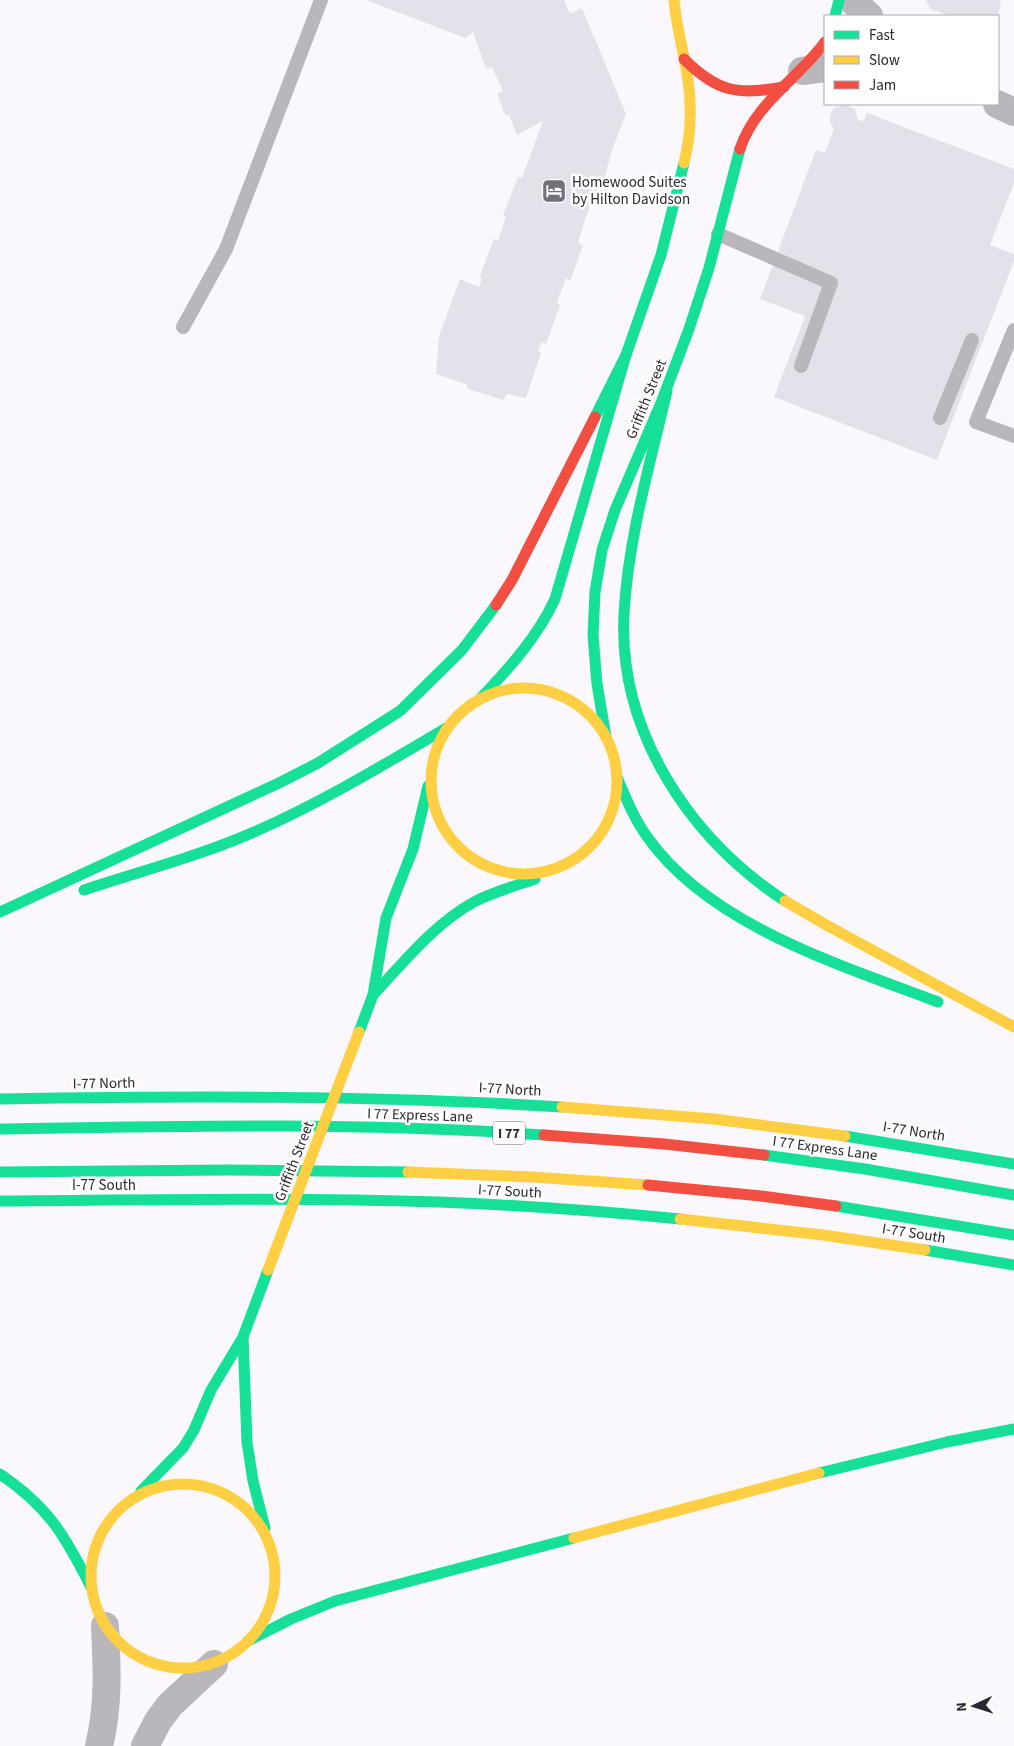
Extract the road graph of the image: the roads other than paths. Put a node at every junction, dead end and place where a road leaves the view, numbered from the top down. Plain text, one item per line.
1 (321, 0) edge
2 (660, 0) edge
3 (838, 0) edge
4 (852, 0) edge
5 (675, 12) edge
6 (835, 15) edge
7 (868, 15) edge
8 (824, 44) edge
9 (684, 59) junction
10 (804, 75) edge
11 (999, 105) edge
12 (1014, 112) edge
13 (718, 234) junction
14 (183, 327) dead end
15 (1014, 330) edge
16 (972, 340) dead end
17 (626, 355) junction
18 (801, 366) dead end
19 (666, 391) junction
20 (940, 418) dead end
21 (1014, 436) edge
22 (480, 699) junction
23 (448, 727) junction
24 (606, 737) junction
25 (433, 765) junction
26 (617, 777) junction
27 (549, 874) junction
28 (75, 893) dead end
29 (56, 899) dead end
30 (0, 912) edge
31 (0, 918) edge
32 (373, 995) junction
33 (1014, 1027) edge
34 (1014, 1031) edge
35 (0, 1099) edge
36 (0, 1129) edge
37 (1014, 1164) edge
38 (0, 1172) edge
39 (1014, 1195) edge
40 (0, 1201) edge
41 (1014, 1235) edge
42 (1014, 1265) edge
43 (243, 1337) junction
44 (1014, 1429) edge
45 (0, 1474) edge
46 (133, 1498) junction
47 (270, 1545) junction
48 (91, 1587) junction
49 (105, 1626) junction
50 (248, 1641) junction
51 (214, 1664) junction
52 (98, 1746) edge
53 (145, 1746) edge

1 - 14 lane
2 - 5 street
3 - 6 main road
4 - 7 street
5 - 9 main road, Griffith Street
8 - 10 main road, Griffith Street
9 - 10 main road
9 - 17 main road, Griffith Street
10 - 13 main road, Griffith Street
11 - 12 street
13 - 18 lane
13 - 19 main road, Griffith Street
15 - 21 lane
16 - 20 lane
17 - 22 main road, Griffith Street
17 - 30 main road
19 - 24 main road, Griffith Street
19 - 33 main road
22 - 23 main road
22 - 24 main road
23 - 25 main road
23 - 28 main road
24 - 26 main road
25 - 27 main road
25 - 32 main road, Griffith Street
26 - 27 main road, Griffith Street
26 - 34 main road
27 - 32 main road, Griffith Street
29 - 31 main road
32 - 43 main road, Griffith Street, bridge
35 - 37 main road, I-77 North / I 77
36 - 39 main road, I 77 Express Lane / I 77
38 - 41 main road
40 - 42 main road, I-77 South
43 - 46 main road, Griffith Street
43 - 47 main road, Griffith Street
44 - 50 main road
45 - 48 main road
46 - 47 main road
46 - 48 main road, Griffith Street
47 - 50 main road
48 - 49 main road
49 - 51 main road
49 - 52 street
50 - 51 main road
51 - 53 street

